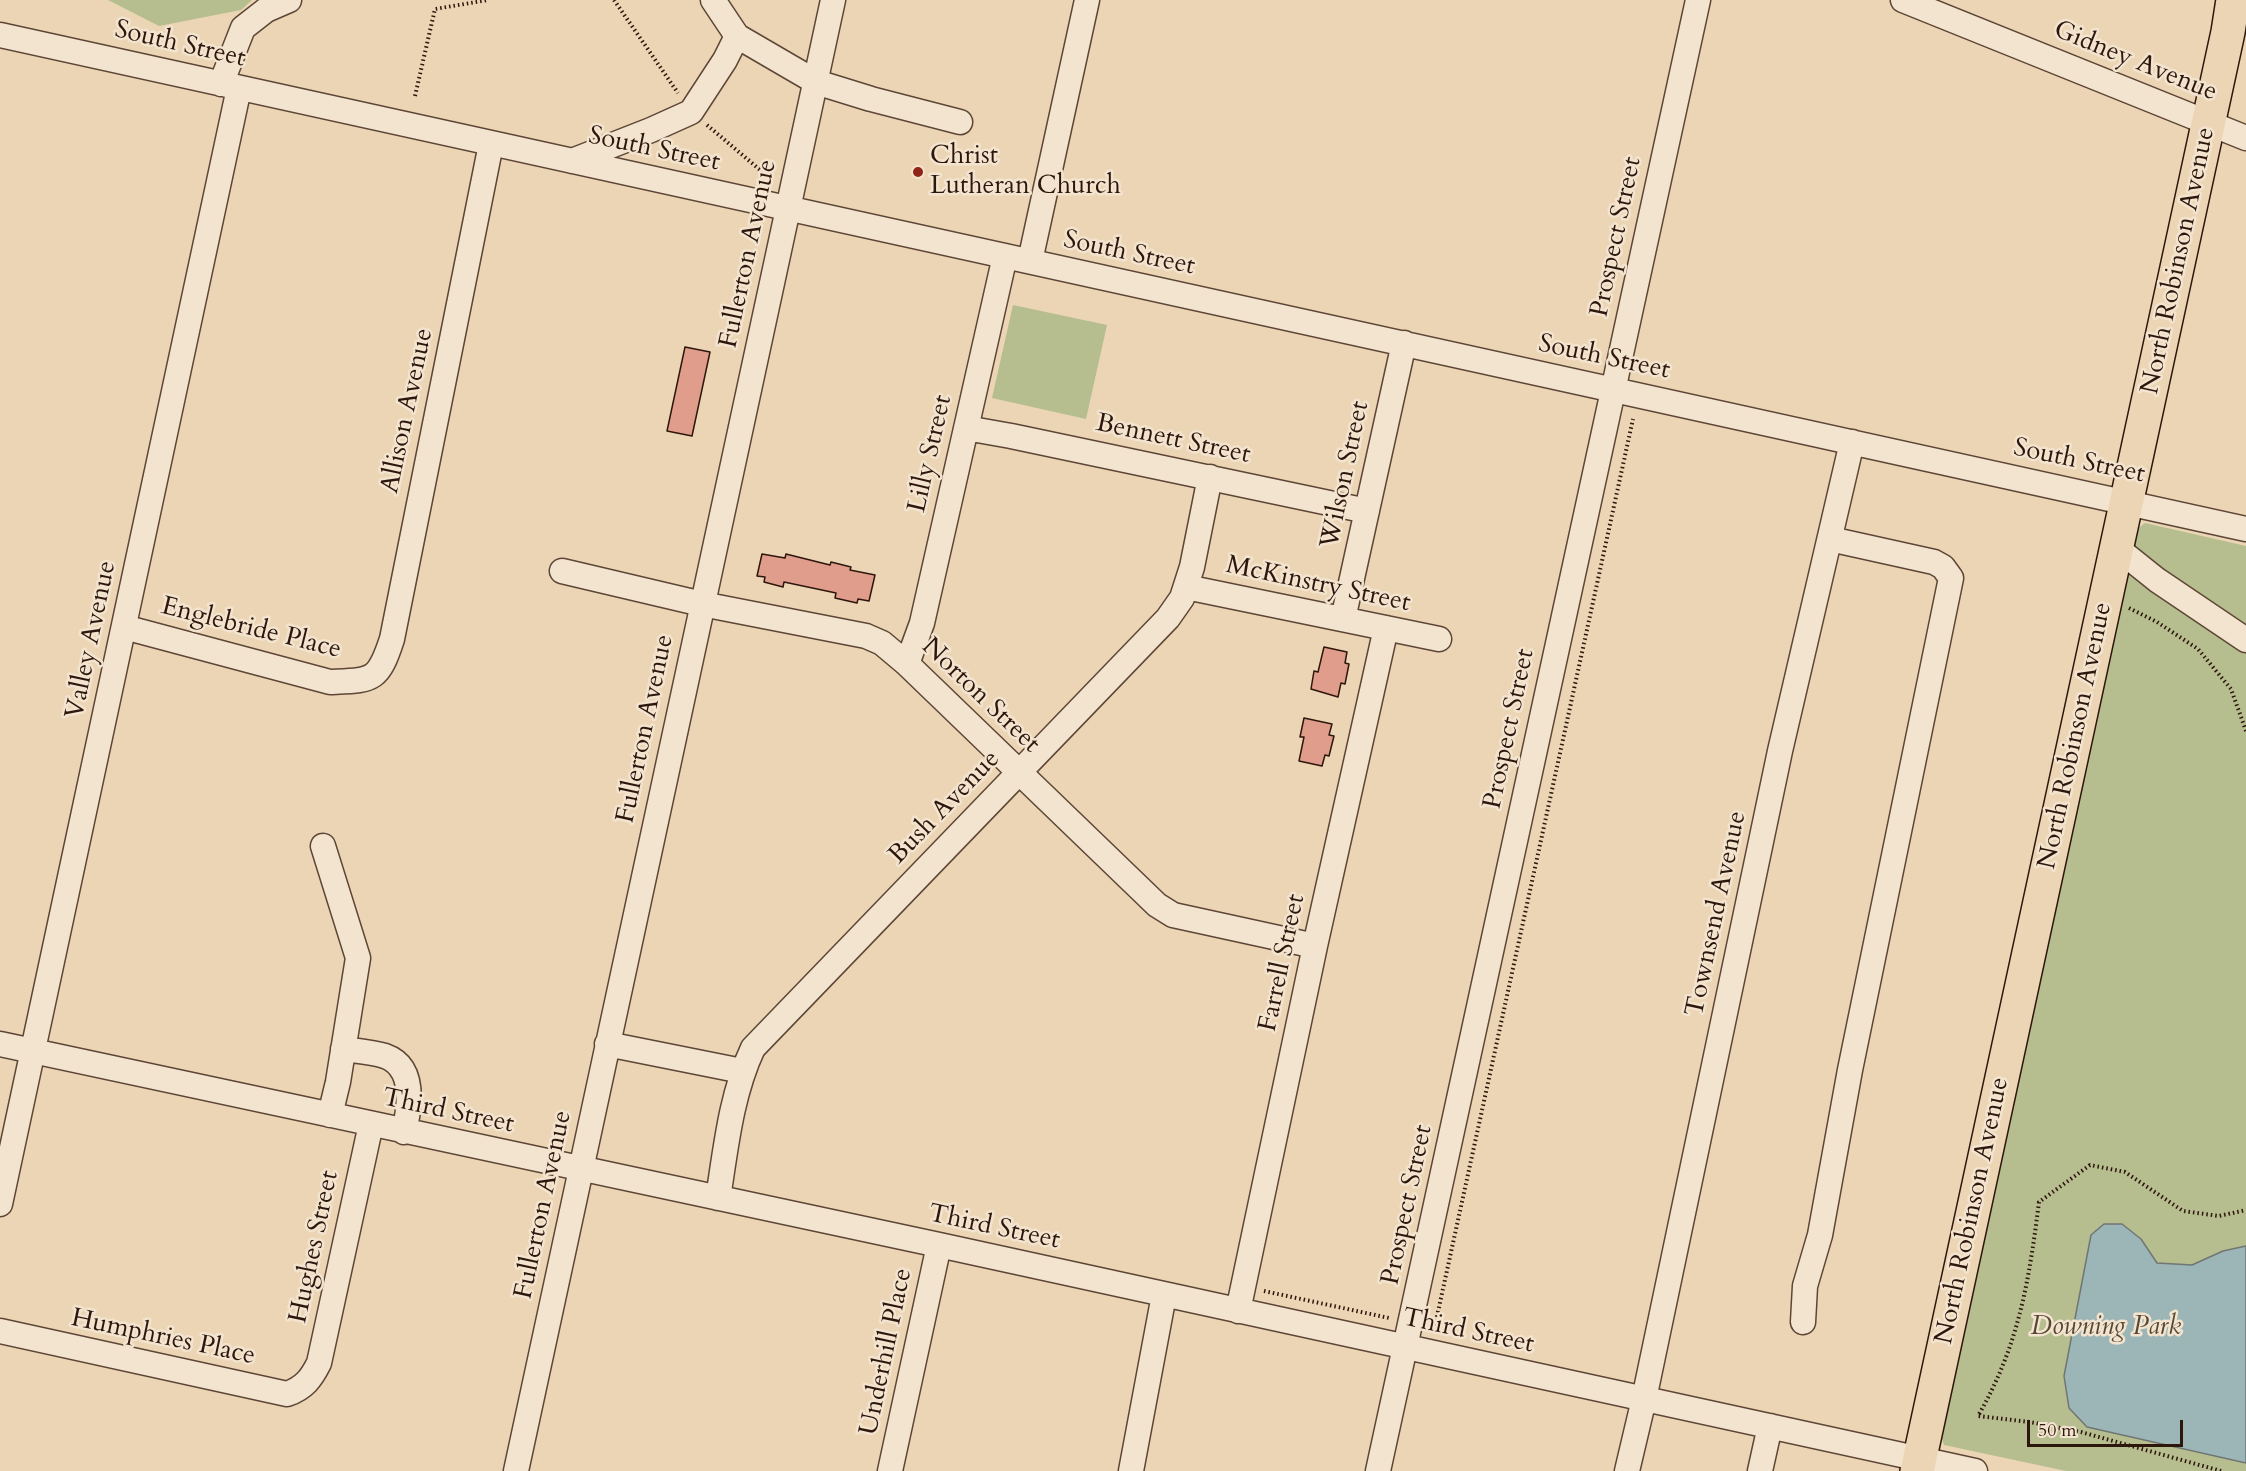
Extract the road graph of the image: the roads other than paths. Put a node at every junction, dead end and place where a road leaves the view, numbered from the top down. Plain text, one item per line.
1 (289, 0) edge
2 (713, 0) edge
3 (833, 0) edge
4 (1087, 0) edge
5 (1698, 0) edge
6 (1903, 0) edge
7 (2233, 0) edge
8 (1946, 8) edge
9 (0, 35) edge
10 (737, 36) junction
11 (816, 82) junction
12 (230, 86) junction
13 (960, 122) dead end
14 (2209, 122) junction
15 (2246, 138) edge
16 (491, 144) junction
17 (572, 161) junction
18 (788, 209) junction
19 (1005, 256) junction
20 (1030, 261) junction
21 (1404, 343) junction
22 (1613, 389) junction
23 (966, 428) junction
24 (1852, 441) junction
25 (1210, 477) junction
26 (2127, 501) junction
27 (1367, 510) junction
28 (2246, 529) edge
29 (1830, 538) junction
30 (2117, 548) junction
31 (562, 571) dead end
32 (1186, 587) junction
33 (702, 604) junction
34 (1343, 619) junction
35 (124, 627) junction
36 (1386, 628) junction
37 (1438, 639) dead end
38 (2246, 640) edge
39 (907, 664) junction
40 (365, 680) joint
41 (1018, 772) junction
42 (323, 846) dead end
43 (1315, 946) junction
44 (0, 1044) edge
45 (607, 1044) junction
46 (343, 1049) junction
47 (33, 1051) junction
48 (742, 1071) junction
49 (330, 1115) junction
50 (371, 1124) junction
51 (404, 1131) junction
52 (581, 1169) junction
53 (718, 1198) junction
54 (0, 1204) edge
55 (939, 1245) junction
56 (1164, 1295) junction
57 (1238, 1311) junction
58 (1803, 1322) dead end
59 (0, 1331) edge
60 (1406, 1348) junction
61 (310, 1380) joint
62 (1644, 1399) junction
63 (1770, 1426) junction
64 (1918, 1465) edge
65 (516, 1471) edge
66 (890, 1471) edge
67 (1131, 1471) edge
68 (1378, 1471) edge
69 (1627, 1471) edge
70 (1760, 1471) edge
71 (1975, 1471) edge

1 - 12 street, Valley Avenue
2 - 10 street
3 - 11 street, Fullerton Avenue
4 - 20 street
5 - 22 street, Prospect Street
6 - 8 street, Gidney Avenue
7 - 14 highway, North Robinson Avenue
8 - 14 street, Gidney Avenue
9 - 12 street, South Street
10 - 11 street
10 - 17 street
11 - 13 street
11 - 18 street, Fullerton Avenue
12 - 16 street, South Street
12 - 35 street, Valley Avenue
14 - 15 street, Gidney Avenue
14 - 26 highway, North Robinson Avenue
16 - 17 street, South Street
16 - 40 street, Allison Avenue
17 - 18 street, South Street
18 - 19 street, South Street
18 - 33 street, Fullerton Avenue
19 - 20 street, South Street
19 - 23 street, Lilly Street
20 - 21 street, South Street
21 - 22 street, South Street
21 - 27 street, Wilson Street
22 - 24 street, South Street
22 - 60 street, Prospect Street
23 - 25 street, Bennett Street
23 - 39 street, Lilly Street
24 - 26 street, South Street
24 - 29 street, Townsend Avenue
25 - 27 street, Bennett Street
25 - 32 street, Bush Avenue
26 - 28 street, South Street
26 - 30 highway, North Robinson Avenue
27 - 34 street, Wilson Street
29 - 58 street
29 - 62 street, Townsend Avenue
30 - 38 street
30 - 64 highway, North Robinson Avenue
31 - 33 street, Norton Street
32 - 34 street, McKinstry Street
32 - 41 street, Bush Avenue
33 - 39 street, Norton Street
33 - 45 street, Fullerton Avenue
34 - 36 street, McKinstry Street
35 - 40 street, Englebride Place
35 - 47 street, Valley Avenue
36 - 37 street, McKinstry Street
36 - 43 street, Farrell Street
39 - 41 street, Norton Street
41 - 43 street, Norton Street
41 - 48 street, Bush Avenue
42 - 46 street
43 - 57 street, Farrell Street
44 - 47 street, Third Street
45 - 48 street
45 - 52 street, Fullerton Avenue
46 - 49 street
46 - 51 street
47 - 49 street, Third Street
47 - 54 street, Valley Avenue
48 - 53 street, Bush Avenue
49 - 50 street, Third Street
50 - 51 street, Third Street
50 - 61 street, Hughes Street
51 - 52 street, Third Street
52 - 53 street, Third Street
52 - 65 street, Fullerton Avenue
53 - 55 street, Third Street
55 - 56 street, Third Street
55 - 66 street, Underhill Place
56 - 57 street, Third Street
56 - 67 street
57 - 60 street, Third Street
59 - 61 street, Humphries Place
60 - 62 street, Third Street
60 - 68 street, Prospect Street
62 - 63 street, Third Street
62 - 69 street, Townsend Avenue
63 - 64 street, Third Street
63 - 70 street
64 - 71 street, Third Street

